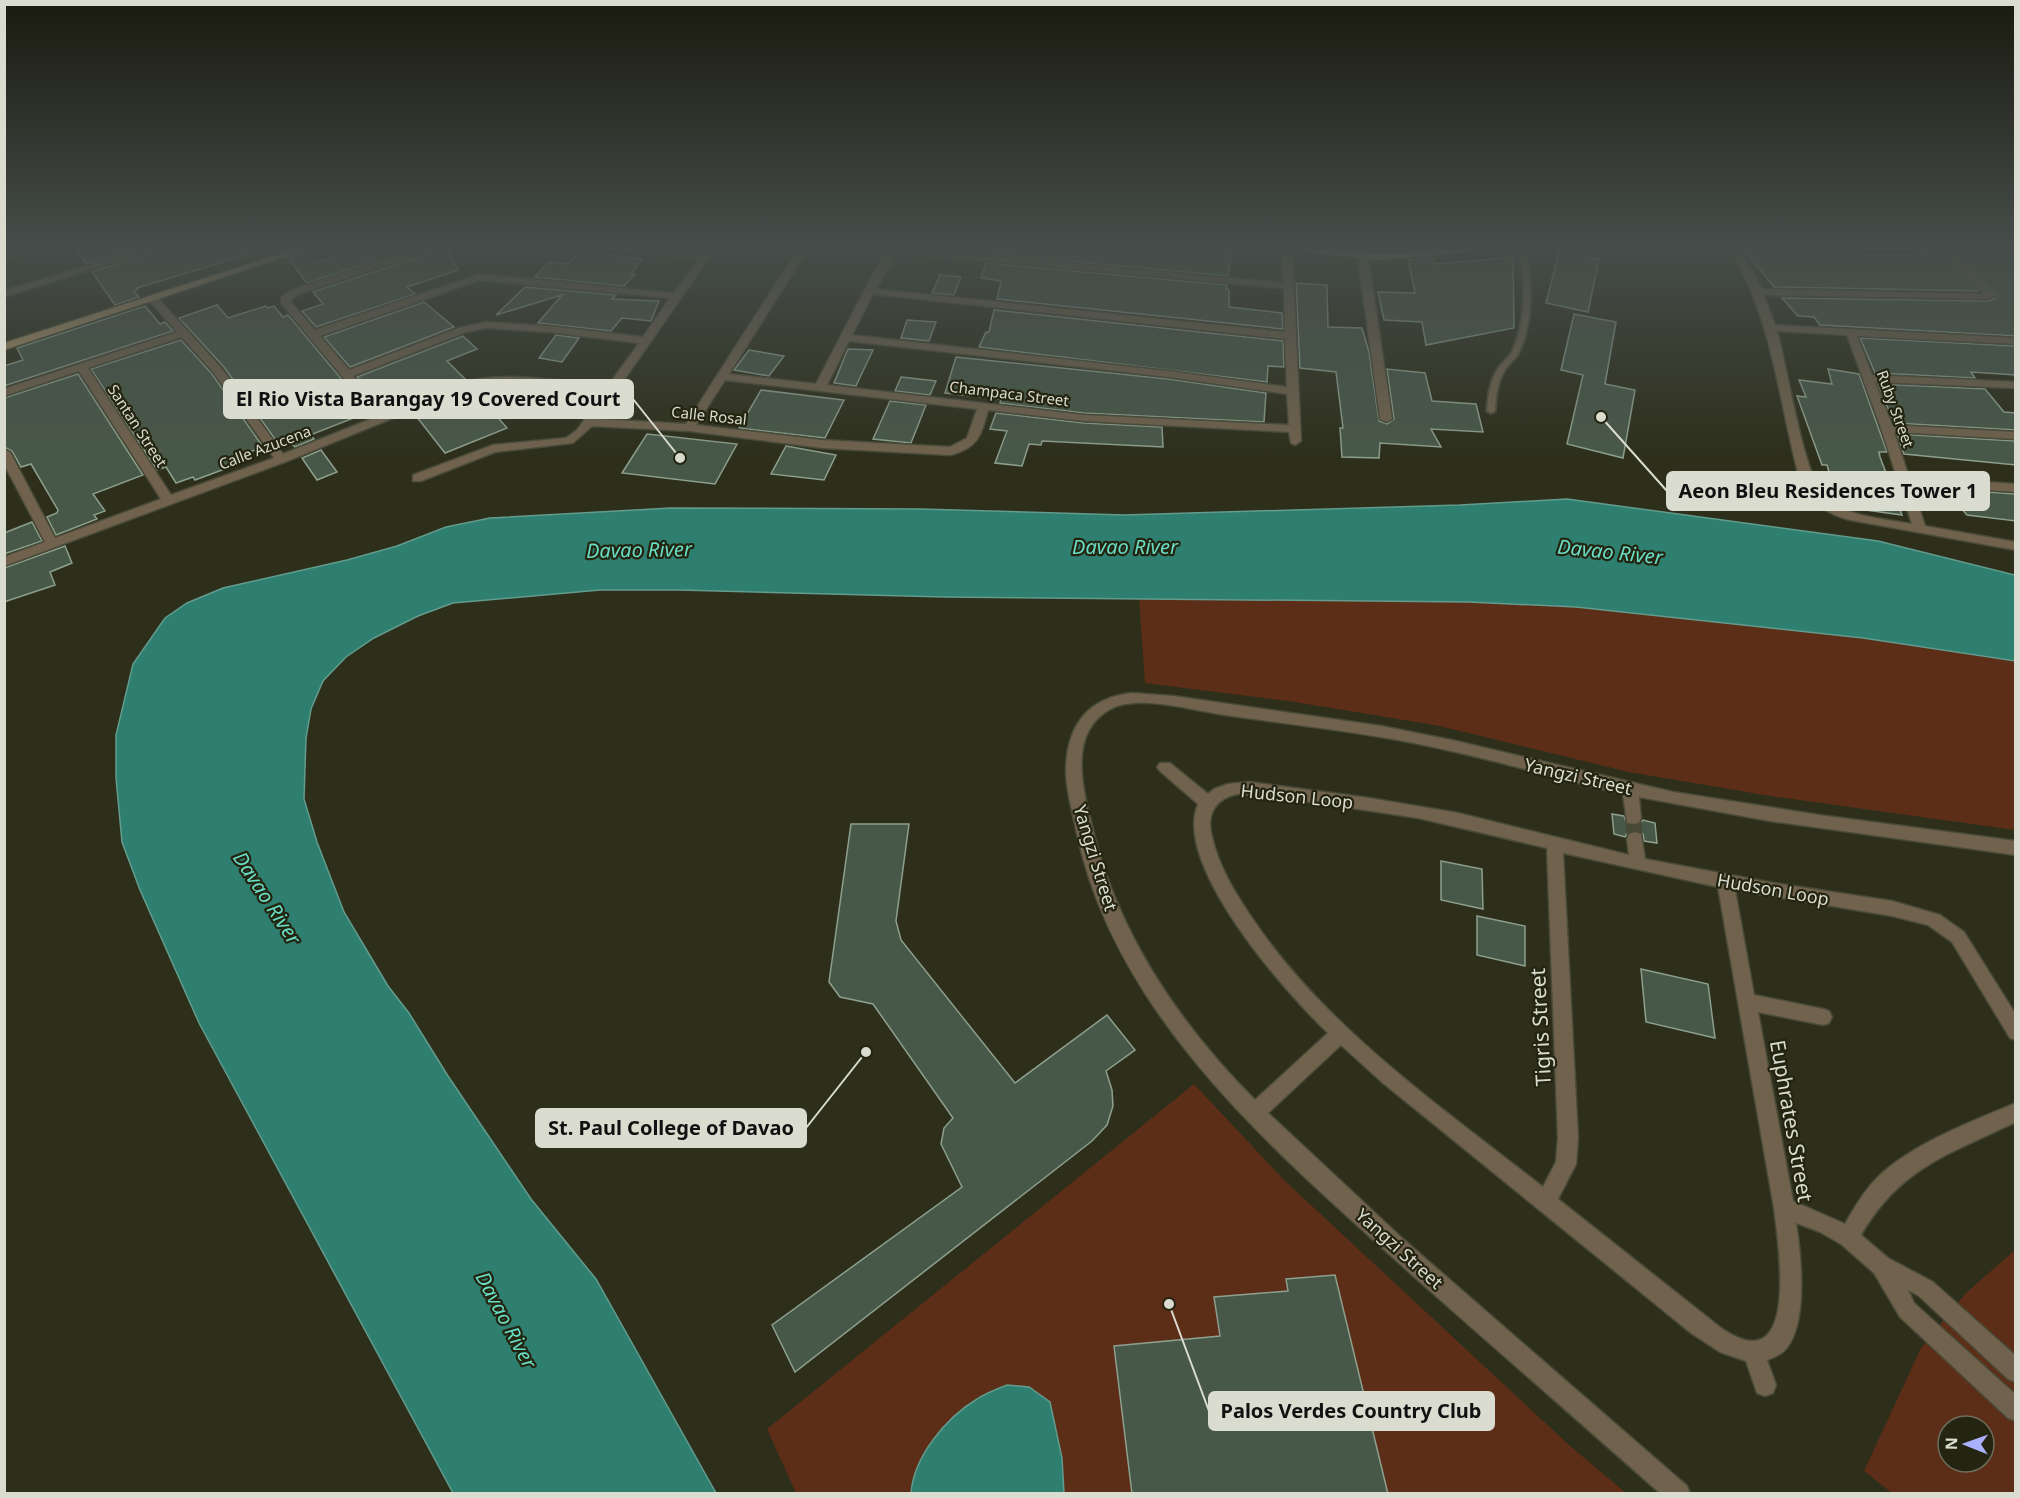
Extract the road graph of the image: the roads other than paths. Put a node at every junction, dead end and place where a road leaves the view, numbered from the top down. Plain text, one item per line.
1 (91, 319) edge
2 (171, 319) edge
3 (301, 319) edge
4 (357, 319) edge
5 (661, 319) edge
6 (758, 319) edge
7 (855, 319) edge
8 (1131, 319) edge
9 (1290, 319) edge
10 (1372, 319) edge
11 (1524, 319) edge
12 (1767, 319) edge
13 (1770, 328) junction
14 (184, 333) junction
15 (1851, 333) junction
16 (314, 334) junction
17 (1291, 336) junction
18 (846, 337) junction
19 (646, 341) junction
20 (2016, 341) edge
21 (4, 347) edge
22 (82, 367) junction
23 (348, 374) junction
24 (721, 376) junction
25 (1869, 378) junction
26 (2016, 385) edge
27 (820, 387) junction
28 (611, 390) junction
29 (1293, 391) junction
30 (4, 393) edge
31 (984, 406) junction
32 (1491, 411) dead end
33 (383, 418) junction
34 (1386, 419) dead end
35 (589, 422) junction
36 (689, 428) junction
37 (1887, 428) junction
38 (2016, 436) edge
39 (4, 452) edge
40 (281, 459) junction
41 (417, 478) dead end
42 (1905, 481) junction
43 (2016, 488) edge
44 (168, 500) junction
45 (1920, 530) junction
46 (52, 544) junction
47 (2016, 546) edge
48 (4, 562) edge
49 (1166, 767) dead end
50 (1630, 789) junction
51 (1207, 802) junction
52 (1633, 818) tunnel mouth
53 (1635, 839) tunnel mouth
54 (1555, 845) junction
55 (2016, 848) edge
56 (1638, 864) junction
57 (1725, 882) junction
58 (1746, 1002) junction
59 (1823, 1017) dead end
60 (2016, 1032) edge
61 (1341, 1033) junction
62 (2016, 1112) edge
63 (1255, 1113) junction
64 (1546, 1201) junction
65 (1784, 1208) junction
66 (1848, 1238) junction
67 (1881, 1265) junction
68 (1754, 1353) junction
69 (2016, 1371) edge
70 (1765, 1385) dead end
71 (2016, 1410) edge
72 (1679, 1494) edge

1 - 21 main road
2 - 14 street
3 - 16 street
4 - 16 street
5 - 19 street
6 - 24 street
7 - 18 street
8 - 17 street
9 - 17 street
10 - 34 street
11 - 32 lane
12 - 13 street
13 - 15 street
13 - 45 street
14 - 22 street
14 - 40 street
15 - 20 street
15 - 25 street, Ruby Street
16 - 23 street
17 - 29 street
18 - 27 street
18 - 29 street
19 - 23 street
19 - 28 street
22 - 30 street
22 - 44 street, Santan Street
23 - 33 street
24 - 27 street, Champaca Street
24 - 36 street
25 - 26 street
25 - 37 street, Ruby Street
27 - 31 street, Champaca Street
28 - 33 street, Calle Azucena
28 - 35 street
29 - 31 street, Champaca Street
31 - 36 street, Calle Rosal
33 - 40 street, Calle Azucena
35 - 36 street, Calle Rosal
35 - 41 street
37 - 38 street
37 - 42 street, Ruby Street
39 - 46 street
40 - 44 street, Calle Azucena
42 - 43 street
42 - 45 street, Ruby Street
44 - 46 street, Calle Azucena
45 - 47 street
46 - 48 street, Calle Azucena
49 - 51 street
50 - 52 street
50 - 55 street, Yangzi Street
50 - 63 street, Yangzi Street
51 - 54 street, Hudson Loop
51 - 61 street
53 - 56 street
54 - 56 street, Hudson Loop
54 - 64 street, Tigris Street
56 - 57 street, Hudson Loop
57 - 58 street, Euphrates Street
57 - 60 street, Hudson Loop
58 - 59 street
58 - 65 street, Euphrates Street
61 - 63 street
61 - 64 street
62 - 66 street
63 - 72 street, Yangzi Street
64 - 68 street
65 - 66 street
65 - 68 street, Euphrates Street
66 - 67 street
67 - 69 street
67 - 71 street
68 - 70 street

